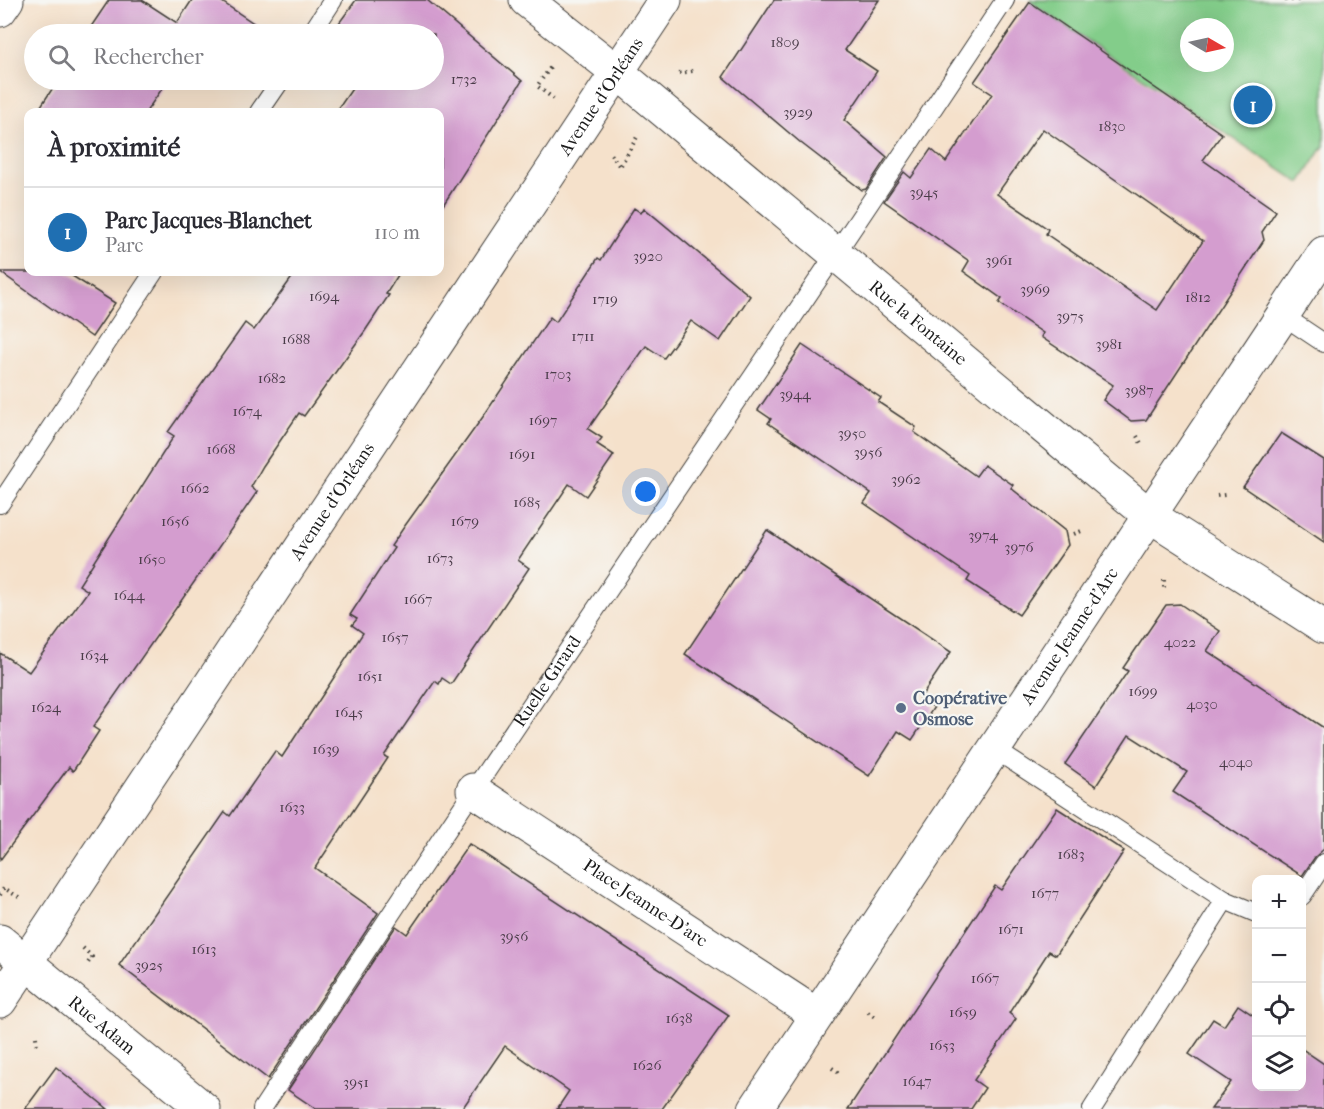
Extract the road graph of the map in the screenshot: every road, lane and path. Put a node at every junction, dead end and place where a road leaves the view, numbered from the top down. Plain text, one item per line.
1 (7, 0) edge
2 (333, 0) edge
3 (526, 0) edge
4 (665, 0) edge
5 (1005, 0) edge
6 (1285, 0) edge
7 (1299, 0) edge
8 (0, 10) edge
9 (317, 24) edge
10 (554, 63) dead end
11 (616, 71) junction
12 (693, 71) dead end
13 (678, 73) dead end
14 (274, 90) edge
15 (560, 102) dead end
16 (262, 108) edge
17 (643, 126) dead end
18 (609, 151) dead end
19 (1324, 253) edge
20 (837, 254) junction
21 (151, 276) edge
22 (1282, 315) junction
23 (1324, 343) edge
24 (1137, 436) dead end
25 (1142, 445) dead end
26 (1226, 495) dead end
27 (1217, 496) dead end
28 (0, 504) edge
29 (1149, 515) junction
30 (1084, 530) dead end
31 (1074, 534) dead end
32 (1164, 580) dead end
33 (1164, 592) dead end
34 (1324, 627) edge
35 (994, 749) junction
36 (473, 790) junction
37 (1324, 863) edge
38 (1306, 890) edge
39 (0, 895) edge
40 (1225, 900) junction
41 (28, 902) dead end
42 (1252, 911) edge
43 (0, 941) edge
44 (27, 961) junction
45 (0, 1001) edge
46 (868, 1012) dead end
47 (817, 1016) junction
48 (876, 1018) dead end
49 (36, 1037) dead end
50 (37, 1048) dead end
51 (832, 1068) dead end
52 (839, 1073) dead end
53 (204, 1109) edge
54 (262, 1109) edge
55 (754, 1109) edge
56 (1092, 1109) edge

1 - 8 street
2 - 9 lane
3 - 11 street, Rue la Fontaine
4 - 11 street, Avenue d'Orléans
5 - 20 lane, Ruelle Girard
6 - 7 path
10 - 15 path
11 - 20 street, Rue la Fontaine
11 - 44 street, Avenue d'Orléans
12 - 13 path
14 - 16 lane
17 - 18 path
19 - 22 street, Avenue Jeanne-d'Arc
20 - 29 street, Rue la Fontaine
20 - 36 lane, Ruelle Girard
21 - 28 lane
22 - 23 lane
22 - 29 street, Avenue Jeanne-d'Arc
24 - 25 path
26 - 27 path
29 - 34 street, Rue la Fontaine
29 - 35 street, Avenue Jeanne-d'Arc
30 - 31 path
32 - 33 path
35 - 40 lane
35 - 47 street, Avenue Jeanne-d'Arc
36 - 47 street, Place Jeanne-D'arc
36 - 54 lane, Ruelle Girard
37 - 38 lane
39 - 41 path
40 - 42 lane
40 - 56 lane
43 - 44 street, Rue Adam
44 - 45 street, Avenue d'Orléans
44 - 53 street, Rue Adam
46 - 48 path
47 - 55 street, Avenue Jeanne-d'Arc
49 - 50 path
51 - 52 path

